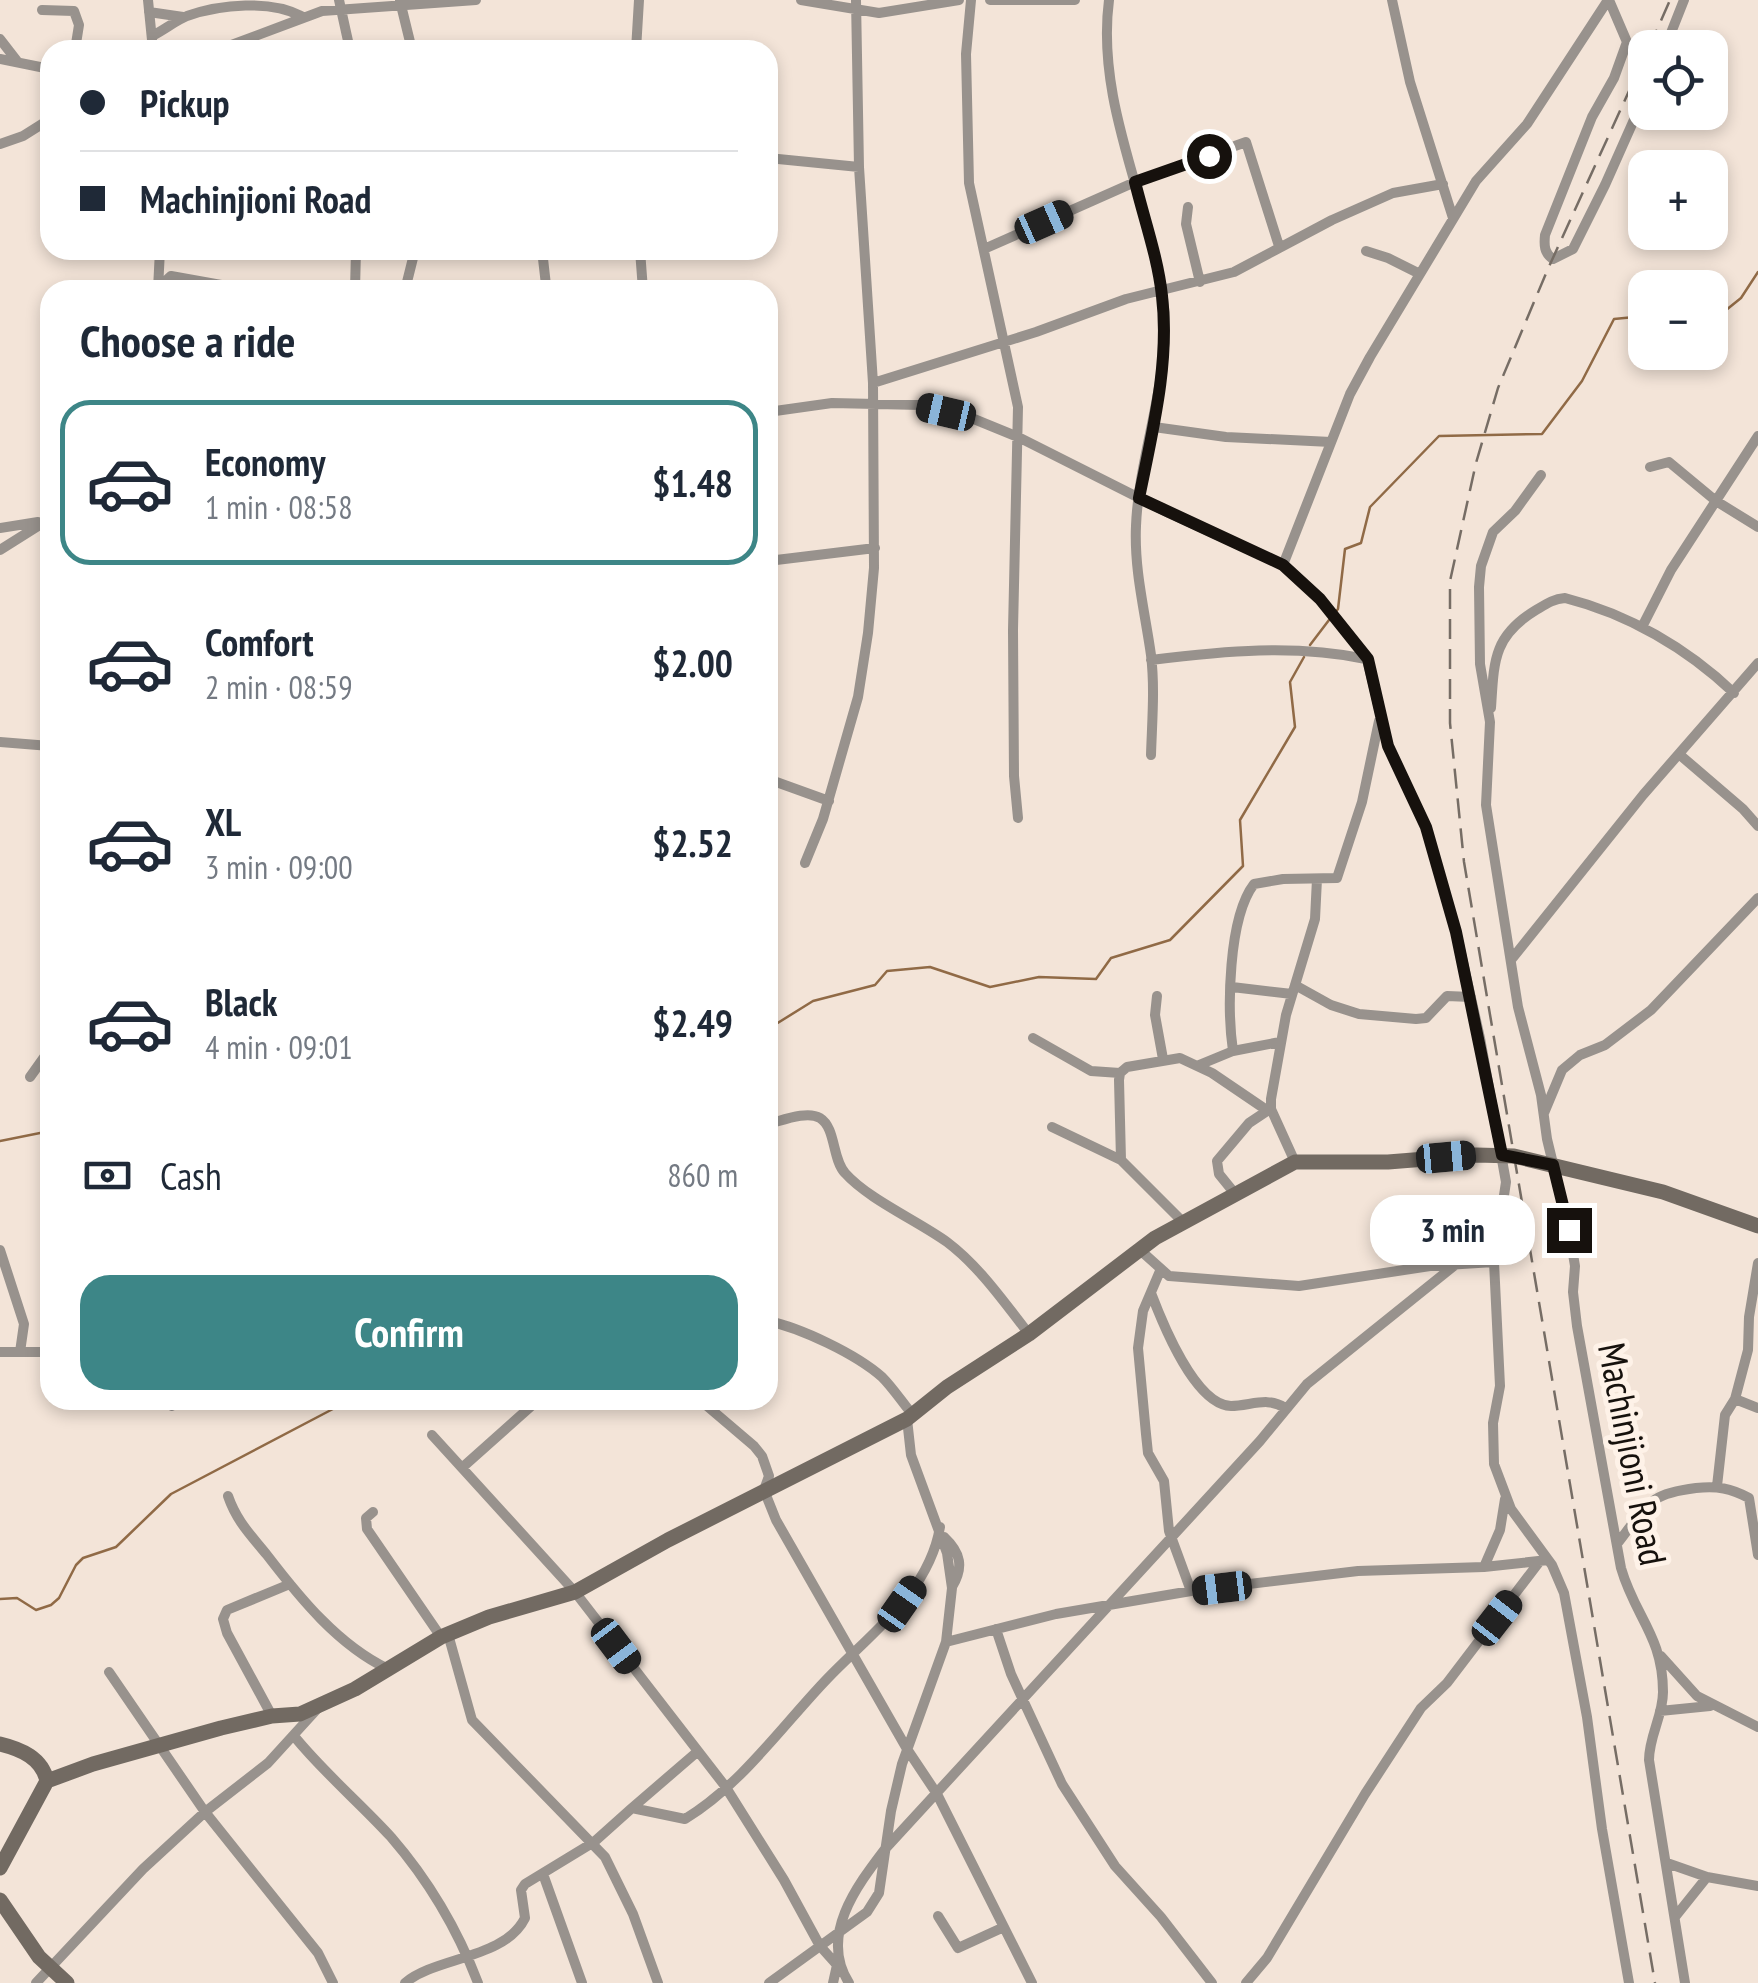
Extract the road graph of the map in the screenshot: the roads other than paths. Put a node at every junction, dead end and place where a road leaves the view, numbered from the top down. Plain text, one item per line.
1 (476, 0) edge
2 (639, 0) edge
3 (801, 0) edge
4 (959, 0) edge
5 (971, 0) edge
6 (990, 0) edge
7 (1076, 0) edge
8 (1109, 0) edge
9 (1392, 0) edge
10 (1608, 0) edge
11 (1684, 0) edge
12 (246, 1) edge
13 (400, 3) edge
14 (339, 4) edge
15 (856, 4) edge
16 (148, 6) edge
17 (42, 10) dead end
18 (301, 16) junction
19 (183, 17) junction
20 (1672, 30) edge
21 (152, 36) junction
22 (0, 39) edge
23 (77, 40) edge
24 (152, 40) edge
25 (242, 40) edge
26 (348, 40) edge
27 (409, 40) edge
28 (637, 40) edge
29 (0, 59) edge
30 (16, 61) junction
31 (40, 67) edge
32 (40, 125) edge
33 (1628, 130) edge
34 (0, 144) edge
35 (778, 159) edge
36 (859, 167) junction
37 (1135, 182) junction
38 (1443, 184) junction
39 (1188, 208) dead end
40 (1453, 218) junction
41 (1279, 246) junction
42 (984, 250) junction
43 (1366, 251) dead end
44 (163, 260) edge
45 (1420, 274) junction
46 (171, 276) junction
47 (167, 280) edge
48 (194, 280) edge
49 (1200, 282) junction
50 (1162, 290) junction
51 (1006, 341) junction
52 (873, 384) junction
53 (872, 404) junction
54 (778, 411) edge
55 (1154, 427) junction
56 (1758, 436) edge
57 (1018, 437) junction
58 (1331, 442) junction
59 (1650, 467) dead end
60 (1541, 474) dead end
61 (1139, 498) junction
62 (1716, 501) junction
63 (40, 521) edge
64 (40, 525) edge
65 (0, 528) edge
66 (1758, 528) edge
67 (875, 548) junction
68 (0, 550) edge
69 (778, 560) edge
70 (1283, 565) junction
71 (1642, 627) junction
72 (1368, 659) junction
73 (1151, 660) junction
74 (1758, 664) edge
75 (1734, 693) junction
76 (1380, 718) junction
77 (1490, 722) junction
78 (0, 742) edge
79 (40, 745) edge
80 (1151, 754) dead end
81 (1680, 755) junction
82 (778, 783) edge
83 (829, 801) junction
84 (1018, 818) dead end
85 (1758, 826) edge
86 (804, 862) dead end
87 (1317, 879) junction
88 (1758, 898) edge
89 (1511, 960) junction
90 (1232, 987) junction
91 (1293, 990) junction
92 (1157, 996) dead end
93 (1471, 997) junction
94 (1034, 1038) dead end
95 (1280, 1042) junction
96 (1232, 1052) junction
97 (1162, 1060) junction
98 (40, 1063) edge
99 (1199, 1066) junction
100 (1120, 1072) junction
101 (30, 1077) dead end
102 (1269, 1110) junction
103 (1543, 1116) junction
104 (778, 1122) edge
105 (1052, 1127) dead end
106 (1502, 1155) junction
107 (1121, 1160) junction
108 (1294, 1162) junction
109 (1553, 1165) junction
110 (1236, 1194) junction
111 (1182, 1221) junction
112 (1758, 1226) edge
113 (0, 1250) edge
114 (1140, 1250) junction
115 (1494, 1262) junction
116 (1758, 1264) edge
117 (1455, 1265) junction
118 (1160, 1271) junction
119 (1151, 1293) junction
120 (778, 1324) edge
121 (1029, 1334) junction
122 (0, 1352) edge
123 (20, 1352) junction
124 (40, 1352) edge
125 (1736, 1399) junction
126 (1285, 1408) junction
127 (1758, 1408) edge
128 (527, 1410) edge
129 (711, 1410) edge
130 (909, 1416) junction
131 (432, 1435) dead end
132 (464, 1466) junction
133 (1717, 1486) junction
134 (1758, 1487) edge
135 (764, 1490) junction
136 (228, 1496) dead end
137 (1505, 1498) junction
138 (1749, 1498) junction
139 (373, 1512) dead end
140 (942, 1532) junction
141 (1172, 1537) junction
142 (1617, 1544) junction
143 (1758, 1555) edge
144 (1544, 1561) junction
145 (1484, 1566) junction
146 (290, 1584) junction
147 (1191, 1591) junction
148 (575, 1592) junction
149 (1112, 1604) junction
150 (996, 1628) junction
151 (445, 1636) junction
152 (946, 1642) junction
153 (855, 1655) junction
154 (1661, 1656) junction
155 (388, 1669) junction
156 (110, 1672) dead end
157 (1024, 1700) junction
158 (320, 1706) junction
159 (1711, 1706) junction
160 (1660, 1711) junction
161 (272, 1716) junction
162 (1758, 1727) edge
163 (294, 1736) junction
164 (0, 1744) edge
165 (159, 1746) junction
166 (907, 1749) junction
167 (697, 1752) junction
168 (47, 1781) junction
169 (725, 1786) junction
170 (937, 1794) junction
171 (632, 1808) junction
172 (205, 1812) junction
173 (594, 1842) junction
174 (885, 1849) junction
175 (1667, 1863) junction
176 (0, 1868) edge
177 (543, 1874) junction
178 (1706, 1877) junction
179 (1758, 1886) edge
180 (0, 1900) edge
181 (938, 1916) dead end
182 (1675, 1917) junction
183 (1004, 1926) junction
184 (840, 1931) junction
185 (820, 1946) junction
186 (468, 1957) junction
187 (837, 1965) junction
188 (53, 1968) junction
189 (36, 1983) edge
190 (66, 1983) edge
191 (333, 1983) edge
192 (405, 1983) edge
193 (478, 1983) edge
194 (582, 1983) edge
195 (658, 1983) edge
196 (769, 1983) edge
197 (833, 1983) edge
198 (849, 1983) edge
199 (1032, 1983) edge
200 (1212, 1983) edge
201 (1246, 1983) edge
202 (1629, 1983) edge
203 (1685, 1983) edge

1 - 13 street
2 - 28 street
3 - 15 street
4 - 15 street
5 - 42 street
6 - 7 street
8 - 37 street
9 - 38 street
10 - 33 street
10 - 40 street
11 - 20 street
12 - 18 street
12 - 19 street
13 - 14 street
13 - 27 street
14 - 18 street
14 - 26 street
15 - 36 street
16 - 19 street
16 - 21 street
17 - 23 street
18 - 25 street
19 - 21 street
21 - 24 street
22 - 30 street
29 - 30 street
30 - 31 street
32 - 34 street
35 - 36 street
36 - 52 street
37 - 41 street
37 - 42 street
37 - 50 street
38 - 40 street
38 - 41 street
39 - 49 street
40 - 45 street
41 - 49 street
42 - 51 street
43 - 45 street
44 - 46 street
45 - 58 street
46 - 47 street
46 - 48 street
49 - 50 street
50 - 51 street
50 - 55 street
51 - 52 street
51 - 57 street
52 - 53 street
53 - 54 street
53 - 57 street
53 - 67 street
55 - 58 street
55 - 61 street
56 - 62 street
57 - 61 street
57 - 84 street
58 - 70 street
59 - 62 street
60 - 77 street
61 - 70 street
61 - 73 street
62 - 66 street
62 - 71 street
63 - 65 street
64 - 68 street
67 - 69 street
67 - 83 street
70 - 72 street
71 - 75 street
71 - 77 street
72 - 73 street
72 - 76 street
73 - 80 street
74 - 75 street
75 - 81 street
76 - 87 street
76 - 93 street
77 - 89 street, Machinjioni Road
78 - 79 street
81 - 85 street
81 - 89 street
82 - 83 street
83 - 86 street
87 - 90 street
87 - 91 street
88 - 103 street
89 - 103 street, Machinjioni Road
90 - 91 street
90 - 96 street
91 - 93 street
91 - 95 street
92 - 97 street
93 - 106 street
94 - 100 street
95 - 96 street
95 - 102 street
96 - 99 street
97 - 99 street
97 - 100 street
98 - 101 street
99 - 102 street
100 - 107 street
102 - 108 street
102 - 110 street
103 - 109 street, Machinjioni Road
104 - 121 street
105 - 107 street
106 - 108 street
106 - 109 street
106 - 115 street
107 - 111 street
108 - 110 street
109 - 112 street
109 - 142 street, Machinjioni Road
110 - 111 street
111 - 114 street
113 - 123 street
114 - 118 street
114 - 121 street
115 - 117 street
115 - 137 street
116 - 125 street
117 - 118 street
117 - 126 street
118 - 119 street
119 - 126 street
119 - 141 street
120 - 130 street
121 - 130 street
122 - 123 street
123 - 124 street
125 - 127 street
125 - 133 street
126 - 141 street
128 - 132 street
129 - 135 street
130 - 135 street
130 - 140 street
131 - 132 street
132 - 148 street
133 - 138 street
133 - 142 street
134 - 138 street
135 - 148 street
135 - 153 street
136 - 146 street
137 - 144 street
137 - 145 street
138 - 143 street
139 - 151 street
140 - 152 street
140 - 153 street
141 - 147 street
141 - 149 street
142 - 154 street, Machinjioni Road
144 - 145 street
144 - 201 street
144 - 202 street
145 - 147 street
146 - 155 street
146 - 161 street
147 - 149 street
148 - 151 street
148 - 167 street
149 - 150 street
149 - 157 street
150 - 152 street
150 - 157 street
151 - 155 street
151 - 173 street
152 - 166 street
153 - 166 street
153 - 169 street
154 - 159 street
154 - 160 street, Machinjioni Road
155 - 158 street
156 - 165 street
157 - 170 street
157 - 200 street
158 - 161 street
158 - 163 street
159 - 160 street
159 - 162 street
160 - 175 street, Machinjioni Road
161 - 165 street
163 - 172 street
163 - 186 street
164 - 168 street
165 - 168 street
165 - 172 street
166 - 170 street
166 - 174 street
167 - 169 street
167 - 171 street
168 - 176 street
169 - 171 street
169 - 185 street
170 - 174 street
170 - 183 street
171 - 173 street
172 - 188 street
172 - 191 street
173 - 177 street
173 - 195 street
174 - 184 street
174 - 184 street
175 - 178 street
175 - 182 street, Machinjioni Road
177 - 186 street
177 - 194 street
178 - 179 street
178 - 182 street
180 - 188 street
181 - 183 street
182 - 203 street, Machinjioni Road
183 - 199 street
184 - 185 street
184 - 187 street
185 - 187 street
185 - 196 street
186 - 192 street
186 - 193 street
187 - 197 street
187 - 198 street
188 - 189 street
188 - 190 street

